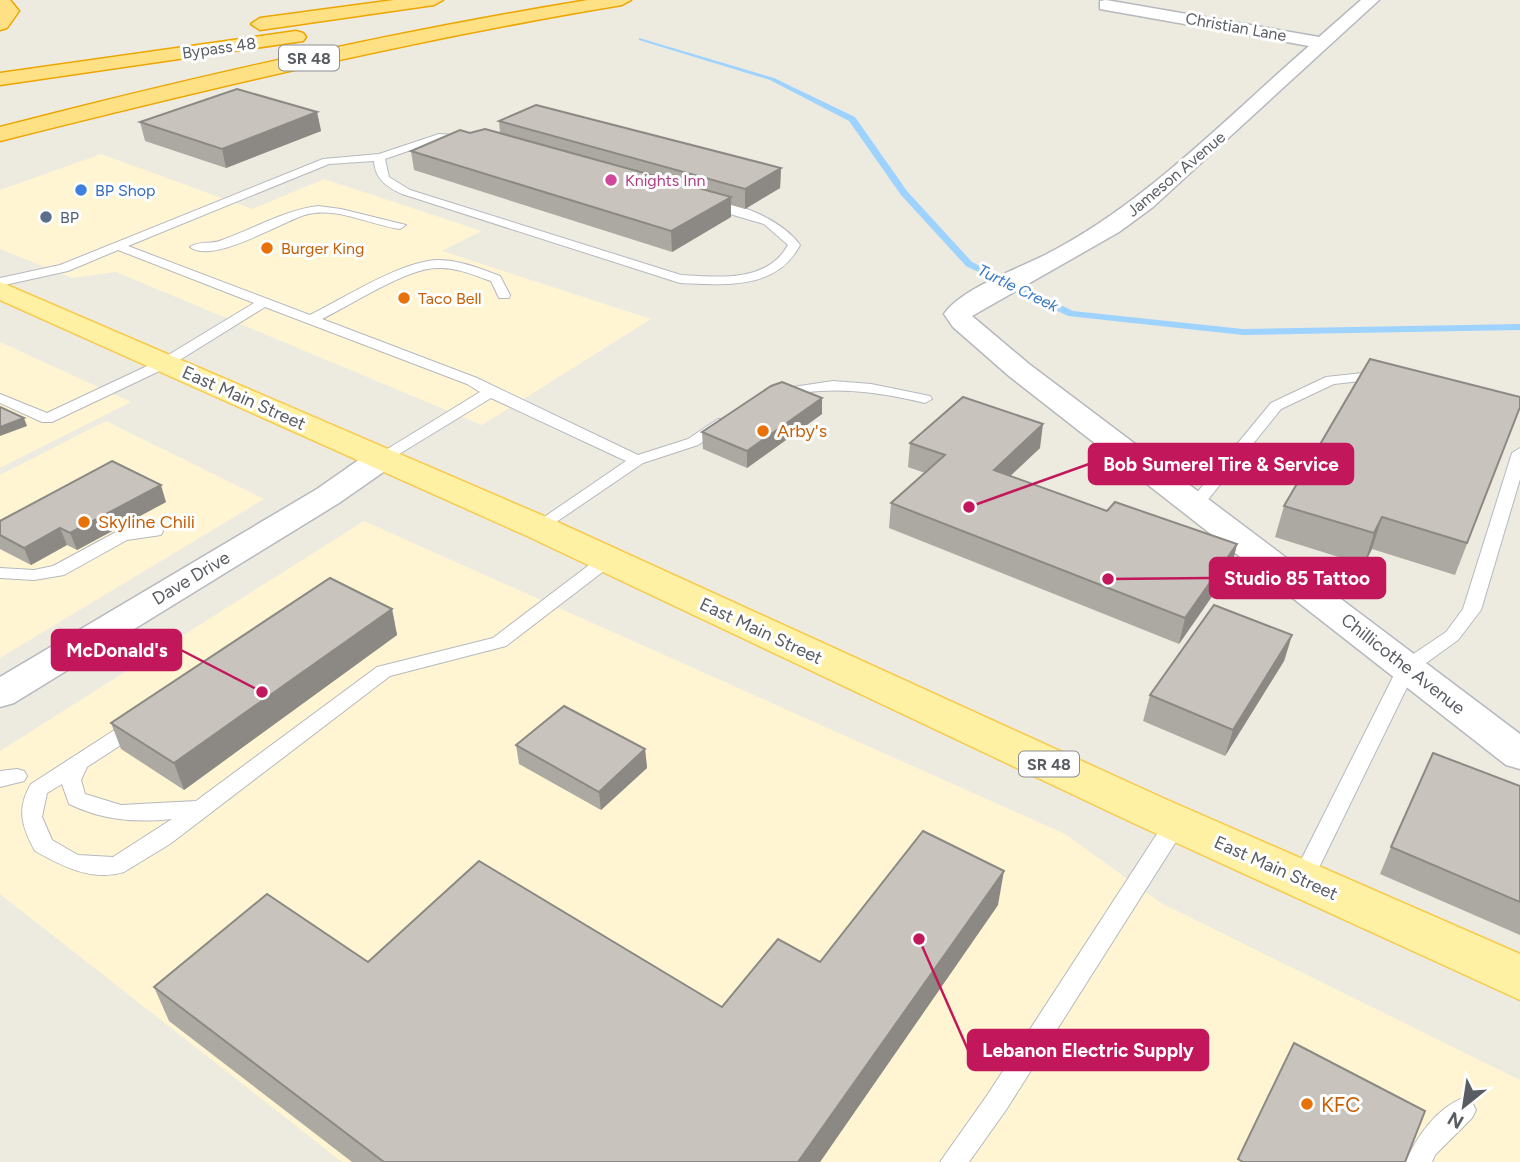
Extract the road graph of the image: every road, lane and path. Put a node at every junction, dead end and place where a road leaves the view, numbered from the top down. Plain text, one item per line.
1 (0, 0) edge
2 (434, 0) edge
3 (562, 0) edge
4 (622, 0) edge
5 (1371, 0) edge
6 (1105, 5) dead end
7 (0, 24) edge
8 (1324, 43) junction
9 (95, 46) dead end
10 (0, 79) edge
11 (0, 134) edge
12 (477, 140) edge
13 (380, 157) junction
14 (703, 203) edge
15 (400, 225) dead end
16 (117, 246) junction
17 (196, 247) dead end
18 (0, 282) edge
19 (0, 290) edge
20 (504, 295) dead end
21 (264, 302) junction
22 (957, 314) joint
23 (312, 319) junction
24 (165, 363) junction
25 (1402, 377) edge
26 (490, 392) junction
27 (0, 398) edge
28 (925, 399) dead end
29 (756, 400) edge
30 (735, 414) edge
31 (1520, 453) edge
32 (381, 459) junction
33 (638, 460) junction
34 (1196, 504) junction
35 (540, 528) junction
36 (155, 531) dead end
37 (607, 560) junction
38 (0, 573) edge
39 (1407, 667) junction
40 (0, 694) edge
41 (157, 712) edge
42 (1520, 755) edge
43 (79, 762) junction
44 (200, 809) junction
45 (1176, 823) junction
46 (1302, 880) junction
47 (1520, 978) edge
48 (1462, 1110) dead end
49 (953, 1162) edge
50 (1419, 1162) edge

1 - 7 highway
2 - 9 highway, Bypass 48
3 - 10 highway, Bypass 48
4 - 11 highway, SR 48
5 - 8 street, Jameson Avenue
6 - 8 street, Christian Lane
8 - 22 street, Jameson Avenue
12 - 13 lane
13 - 14 lane
13 - 16 lane
15 - 17 lane
16 - 18 lane
16 - 21 lane
19 - 24 main road, East Main Street / SR 48
20 - 23 lane
21 - 23 lane
21 - 24 lane
22 - 34 street, Chillicothe Avenue
23 - 26 lane
24 - 27 lane
24 - 32 main road, East Main Street / SR 48
25 - 34 lane
26 - 32 lane
26 - 33 lane
28 - 29 lane
30 - 33 lane
31 - 39 lane
32 - 35 main road, East Main Street / SR 48
32 - 40 street, Dave Drive
33 - 35 lane
34 - 39 street, Chillicothe Avenue
35 - 37 main road, East Main Street / SR 48
36 - 38 lane
37 - 44 lane
37 - 45 main road, East Main Street / SR 48
39 - 42 street, Chillicothe Avenue
39 - 46 lane
41 - 43 lane
43 - 44 lane
43 - 44 lane
45 - 46 main road, East Main Street / SR 48
45 - 49 lane
46 - 47 main road, East Main Street / SR 48
48 - 50 lane

